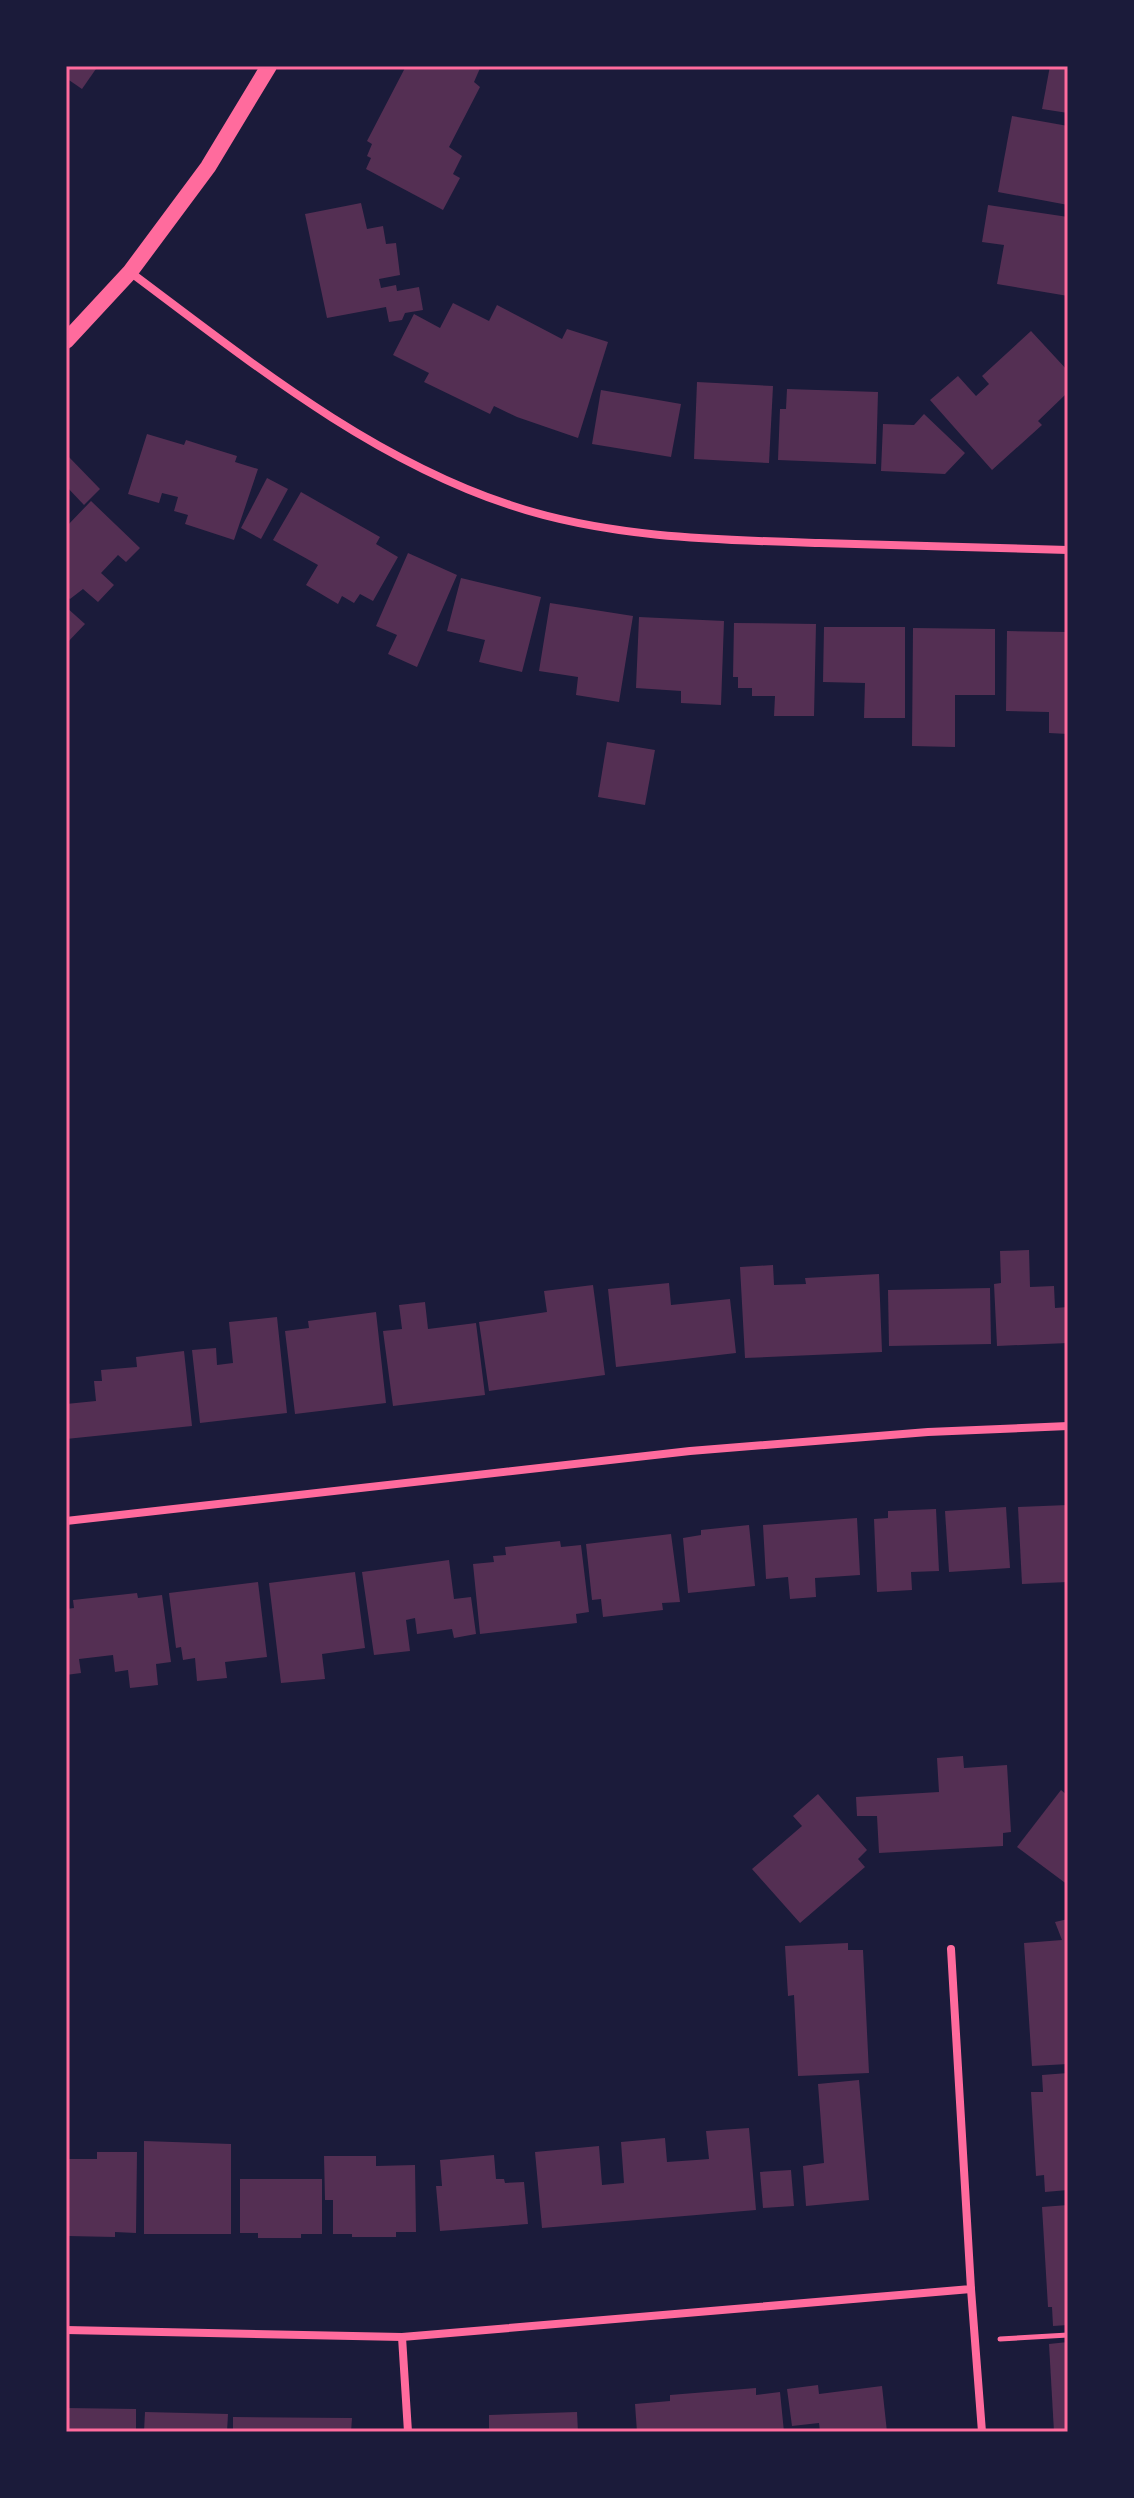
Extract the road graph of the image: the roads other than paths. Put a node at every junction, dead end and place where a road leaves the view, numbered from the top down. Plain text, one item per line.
1 (269, 66) edge
2 (130, 272) junction
3 (66, 341) edge
4 (1068, 550) edge
5 (1068, 1426) edge
6 (66, 1521) edge
7 (951, 1949) dead end
8 (971, 2289) junction
9 (66, 2330) edge
10 (402, 2337) junction
11 (408, 2432) edge
12 (982, 2432) edge

1 - 2 main road
2 - 3 main road
2 - 4 street
5 - 6 street
7 - 8 street
8 - 10 street
8 - 12 street
9 - 10 street
10 - 11 street

